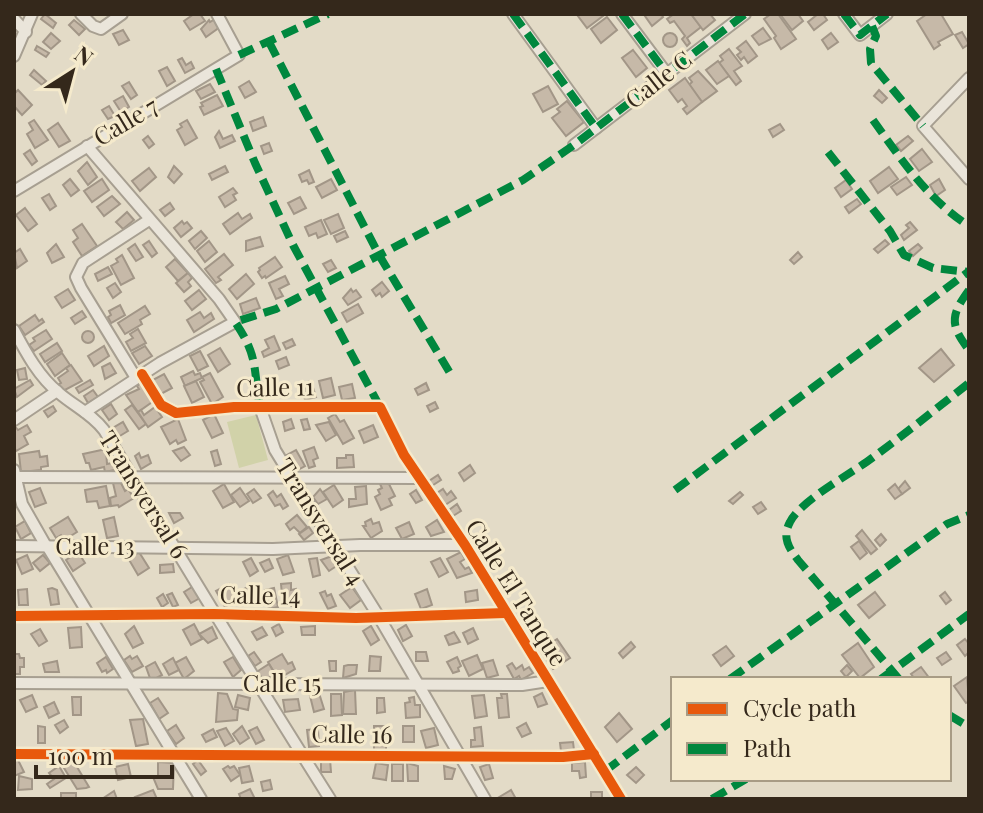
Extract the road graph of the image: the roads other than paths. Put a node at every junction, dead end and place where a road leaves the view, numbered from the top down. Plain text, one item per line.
1 (32, 14) edge
2 (81, 14) edge
3 (122, 14) edge
4 (217, 14) edge
5 (513, 14) edge
6 (622, 14) edge
7 (844, 14) edge
8 (887, 14) edge
9 (739, 16) edge
10 (14, 19) edge
11 (26, 32) junction
12 (14, 56) edge
13 (667, 74) junction
14 (969, 78) edge
15 (596, 128) junction
16 (574, 145) dead end
17 (87, 146) junction
18 (969, 179) edge
19 (14, 191) edge
20 (149, 220) junction
21 (14, 330) edge
22 (25, 351) junction
23 (14, 358) edge
24 (139, 376) junction
25 (57, 391) junction
26 (260, 407) junction
27 (380, 407) joint
28 (85, 412) junction
29 (14, 420) edge
30 (15, 474) edge
31 (134, 478) junction
32 (419, 478) junction
33 (292, 479) junction
34 (465, 545) junction
35 (14, 546) edge
36 (46, 546) junction
37 (334, 546) junction
38 (177, 547) junction
39 (505, 613) junction
40 (214, 614) junction
41 (88, 615) junction
42 (14, 616) edge
43 (379, 617) junction
44 (548, 681) junction
45 (14, 683) edge
46 (257, 684) junction
47 (130, 685) junction
48 (419, 685) junction
49 (14, 754) edge
50 (173, 754) junction
51 (302, 754) junction
52 (594, 754) junction
53 (458, 756) junction
54 (201, 799) edge
55 (330, 799) edge
56 (485, 799) edge
57 (621, 799) edge

1 - 11 street
2 - 3 street
4 - 17 street, Calle 7
5 - 15 street
6 - 13 street
7 - 8 street
9 - 13 street, Calle C
10 - 11 street
11 - 12 street
13 - 15 street, Calle C
14 - 18 street
15 - 16 street, Calle C
17 - 19 street, Calle 7
17 - 20 street
20 - 24 street
20 - 24 street
21 - 22 street, Transversal 6
22 - 23 street
22 - 25 street, Transversal 6
24 - 26 street, Calle 11
24 - 28 street
25 - 28 street, Transversal 6
25 - 29 street
26 - 27 street, Calle 11
26 - 33 street, Transversal 4
27 - 32 street, Calle El Tanque
28 - 31 street, Transversal 6
30 - 31 street
30 - 36 street
31 - 33 street
31 - 38 street, Transversal 6
32 - 33 street
32 - 34 street, Calle El Tanque
33 - 37 street, Transversal 4
34 - 37 street, Calle 13
34 - 39 street, Calle El Tanque
35 - 36 street, Calle 13
36 - 38 street, Calle 13
36 - 41 street
37 - 38 street, Calle 13
37 - 43 street, Transversal 4
38 - 40 street, Transversal 6
39 - 43 street, Calle 14
39 - 44 street, Calle El Tanque
40 - 41 street, Calle 14
40 - 43 street, Calle 14
40 - 46 street, Transversal 6
41 - 42 street, Calle 14
41 - 47 street
43 - 48 street, Transversal 4
44 - 48 street, Calle 15
44 - 52 street, Calle El Tanque
45 - 47 street, Calle 15
46 - 47 street, Calle 15
46 - 48 street, Calle 15
46 - 51 street, Transversal 6
47 - 50 street
48 - 53 street, Transversal 4
49 - 50 street, Calle 16
50 - 51 street, Calle 16
50 - 54 street
51 - 53 street, Calle 16
51 - 55 street, Transversal 6
52 - 53 street, Calle 16
52 - 57 street, Calle El Tanque
53 - 56 street, Transversal 4

